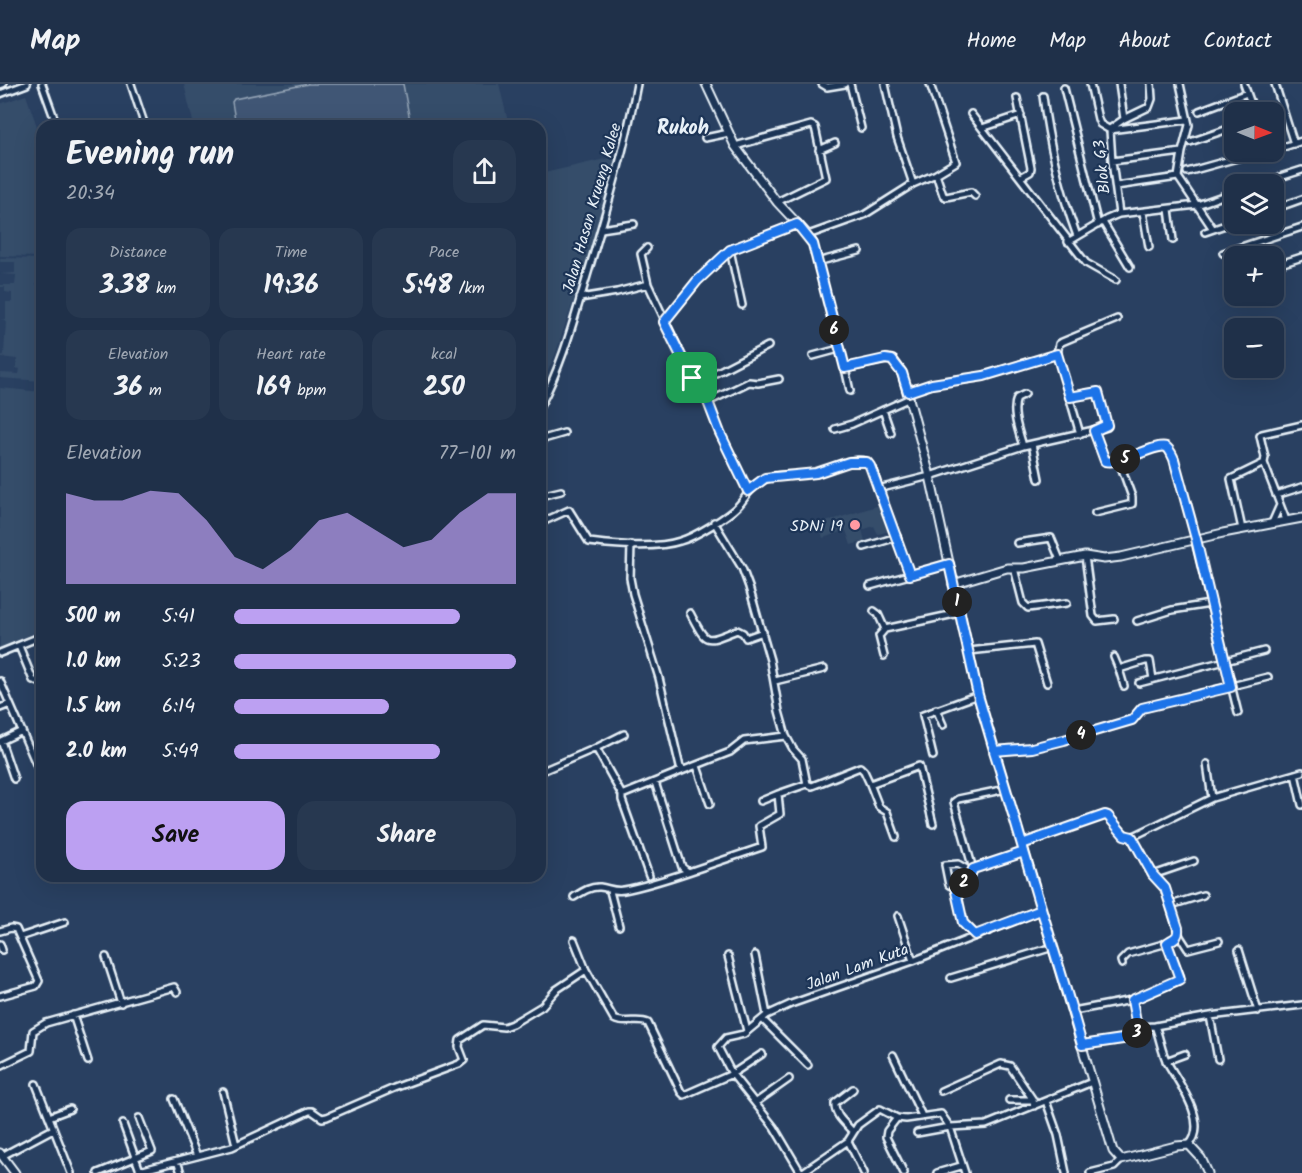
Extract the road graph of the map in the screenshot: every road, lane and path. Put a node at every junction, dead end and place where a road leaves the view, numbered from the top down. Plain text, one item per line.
1 (27, 84) edge
2 (42, 84) edge
3 (131, 84) edge
4 (637, 84) edge
5 (706, 84) edge
6 (822, 84) edge
7 (845, 84) edge
8 (850, 84) edge
9 (885, 84) edge
10 (930, 84) edge
11 (1090, 84) edge
12 (1119, 84) edge
13 (1151, 84) edge
14 (1180, 84) edge
15 (1244, 84) edge
16 (1275, 84) edge
17 (1064, 88) dead end
18 (1247, 93) junction
19 (0, 94) edge
20 (1043, 96) dead end
21 (1017, 98) dead end
22 (1250, 102) edge
23 (1199, 111) dead end
24 (971, 114) dead end
25 (1021, 116) junction
26 (1124, 119) junction
27 (55, 120) edge
28 (143, 120) edge
29 (1187, 120) junction
30 (861, 128) dead end
31 (982, 128) junction
32 (1110, 129) junction
33 (1224, 130) edge
34 (729, 134) junction
35 (705, 138) dead end
36 (1302, 141) edge
37 (1190, 142) dead end
38 (835, 143) dead end
39 (1294, 144) junction
40 (735, 146) junction
41 (1284, 147) edge
42 (819, 150) junction
43 (1182, 152) junction
44 (1112, 161) junction
45 (1224, 162) edge
46 (1302, 170) edge
47 (1187, 172) dead end
48 (936, 174) junction
49 (1284, 176) edge
50 (1021, 177) junction
51 (1178, 177) junction
52 (913, 184) junction
53 (1116, 186) junction
54 (975, 196) dead end
55 (1224, 196) edge
56 (1302, 199) edge
57 (777, 202) junction
58 (1197, 205) junction
59 (1284, 205) edge
60 (1169, 209) junction
61 (1143, 212) junction
62 (1119, 214) junction
63 (1100, 223) junction
64 (634, 224) dead end
65 (797, 224) junction
66 (1224, 226) edge
67 (1302, 227) edge
68 (601, 229) junction
69 (1213, 230) junction
70 (1205, 232) dead end
71 (808, 236) junction
72 (1077, 236) junction
73 (1173, 240) dead end
74 (1068, 242) junction
75 (1149, 247) dead end
76 (647, 248) dead end
77 (730, 250) junction
78 (859, 251) dead end
79 (1223, 253) dead end
80 (1302, 257) edge
81 (817, 262) junction
82 (1284, 263) edge
83 (1130, 267) dead end
84 (1116, 280) dead end
85 (648, 284) junction
86 (580, 298) junction
87 (742, 305) dead end
88 (1117, 319) dead end
89 (664, 322) junction
90 (768, 346) dead end
91 (839, 349) junction
92 (1057, 354) junction
93 (813, 356) dead end
94 (845, 368) junction
95 (779, 380) dead end
96 (700, 381) junction
97 (546, 392) edge
98 (850, 392) dead end
99 (1025, 394) dead end
100 (909, 395) junction
101 (1070, 397) junction
102 (708, 402) junction
103 (883, 410) junction
104 (1302, 425) edge
105 (835, 429) dead end
106 (1094, 431) junction
107 (564, 433) dead end
108 (891, 433) dead end
109 (1080, 434) junction
110 (546, 438) edge
111 (1032, 444) junction
112 (1023, 446) junction
113 (1119, 461) junction
114 (1264, 463) junction
115 (930, 476) junction
116 (1039, 479) dead end
117 (1302, 487) edge
118 (879, 489) junction
119 (561, 491) dead end
120 (748, 491) junction
121 (546, 495) edge
122 (1276, 495) junction
123 (1280, 505) junction
124 (1095, 513) dead end
125 (1302, 518) edge
126 (1286, 520) junction
127 (546, 521) edge
128 (714, 522) junction
129 (1272, 523) junction
130 (1242, 529) junction
131 (897, 537) junction
132 (1196, 540) junction
133 (1017, 543) dead end
134 (632, 545) junction
135 (864, 547) dead end
136 (1085, 556) junction
137 (1060, 560) junction
138 (949, 564) junction
139 (1014, 568) junction
140 (910, 575) junction
141 (953, 584) junction
142 (870, 586) dead end
143 (1067, 603) dead end
144 (1210, 604) junction
145 (874, 611) dead end
146 (690, 613) dead end
147 (959, 613) junction
148 (1114, 619) dead end
149 (1137, 621) dead end
150 (885, 629) junction
151 (763, 632) junction
152 (36, 639) edge
153 (19, 646) junction
154 (969, 651) junction
155 (1263, 651) dead end
156 (0, 653) edge
157 (884, 656) dead end
158 (1114, 657) dead end
159 (1226, 661) junction
160 (824, 669) dead end
161 (1119, 669) junction
162 (1268, 677) dead end
163 (1153, 679) junction
164 (0, 681) edge
165 (36, 681) edge
166 (775, 681) junction
167 (1138, 682) dead end
168 (1047, 683) dead end
169 (1124, 686) dead end
170 (1231, 687) junction
171 (978, 695) junction
172 (10, 704) junction
173 (0, 708) edge
174 (936, 709) junction
175 (1238, 713) dead end
176 (944, 725) dead end
177 (22, 731) junction
178 (624, 734) dead end
179 (786, 736) junction
180 (596, 748) junction
181 (994, 751) junction
182 (933, 756) dead end
183 (36, 763) edge
184 (1207, 764) dead end
185 (697, 766) junction
186 (546, 769) edge
187 (684, 771) junction
188 (1302, 772) edge
189 (1295, 774) junction
190 (14, 779) dead end
191 (655, 782) junction
192 (807, 784) junction
193 (870, 784) junction
194 (1006, 789) junction
195 (778, 794) junction
196 (622, 795) junction
197 (1301, 797) edge
198 (1212, 798) junction
199 (761, 801) dead end
200 (710, 804) dead end
201 (1302, 805) edge
202 (933, 824) dead end
203 (896, 837) dead end
204 (1132, 837) junction
205 (1022, 844) junction
206 (1024, 852) junction
207 (1194, 861) dead end
208 (973, 870) junction
209 (688, 872) junction
210 (1153, 875) junction
211 (649, 876) dead end
212 (955, 887) junction
213 (610, 891) junction
214 (1203, 895) dead end
215 (574, 897) dead end
216 (1171, 905) junction
217 (1041, 910) junction
218 (898, 916) dead end
219 (65, 922) dead end
220 (619, 926) dead end
221 (0, 931) edge
222 (975, 935) junction
223 (1179, 935) junction
224 (20, 937) junction
225 (574, 940) dead end
226 (1219, 941) dead end
227 (1167, 943) junction
228 (1053, 947) junction
229 (1239, 950) dead end
230 (755, 955) dead end
231 (728, 956) dead end
232 (106, 957) dead end
233 (913, 961) junction
234 (1122, 963) dead end
235 (586, 970) junction
236 (951, 978) dead end
237 (177, 992) dead end
238 (0, 996) edge
239 (1132, 1000) junction
240 (121, 1003) junction
241 (1302, 1005) edge
242 (1073, 1011) junction
243 (1258, 1011) junction
244 (73, 1015) junction
245 (1210, 1016) junction
246 (765, 1018) junction
247 (1155, 1026) junction
248 (1137, 1027) junction
249 (747, 1031) junction
250 (1082, 1045) junction
251 (762, 1054) dead end
252 (1185, 1054) dead end
253 (893, 1055) dead end
254 (1218, 1059) dead end
255 (88, 1060) dead end
256 (1166, 1061) junction
257 (808, 1065) dead end
258 (0, 1066) edge
259 (732, 1074) junction
260 (789, 1079) dead end
261 (1092, 1082) junction
262 (36, 1084) dead end
263 (853, 1089) dead end
264 (941, 1091) dead end
265 (223, 1092) dead end
266 (174, 1099) dead end
267 (1009, 1100) dead end
268 (1046, 1101) junction
269 (755, 1103) junction
270 (1033, 1103) junction
271 (70, 1108) dead end
272 (922, 1116) junction
273 (49, 1117) junction
274 (139, 1118) dead end
275 (897, 1118) junction
276 (123, 1124) dead end
277 (950, 1127) junction
278 (54, 1129) junction
279 (853, 1132) junction
280 (917, 1132) dead end
281 (848, 1141) junction
282 (236, 1145) junction
283 (1191, 1147) junction
284 (197, 1156) junction
285 (1, 1157) edge
286 (136, 1158) junction
287 (1121, 1160) junction
288 (177, 1161) junction
289 (962, 1166) junction
290 (803, 1172) edge
291 (14, 1173) edge
292 (71, 1173) edge
293 (98, 1173) edge
294 (181, 1173) edge
295 (864, 1173) edge
296 (904, 1173) edge
297 (937, 1173) edge
298 (965, 1173) edge
299 (1066, 1173) edge
300 (1090, 1173) edge
301 (1208, 1173) edge

1 - 19 street
2 - 27 street
3 - 28 street
4 - 68 street, Jalan Hasan Krueng Kalee
5 - 34 street
6 - 7 street
8 - 30 street
9 - 52 street
10 - 48 street
11 - 32 street
12 - 26 street
13 - 26 street
14 - 29 street
15 - 18 street
16 - 39 street
17 - 63 street
18 - 22 street
18 - 23 street
20 - 72 street
21 - 25 street
24 - 31 street
25 - 31 street
25 - 50 street
26 - 32 street
29 - 32 street
29 - 43 street
31 - 50 street
32 - 44 street, Blok G3
33 - 37 street
34 - 35 street
34 - 40 street
36 - 39 street
38 - 42 street
39 - 41 street
40 - 42 street
40 - 57 street
42 - 57 street
43 - 44 street
43 - 51 street
44 - 53 street, Blok G3
45 - 47 street
46 - 49 street
48 - 52 street
48 - 54 street
50 - 74 street
51 - 53 street
51 - 58 street
52 - 71 street
53 - 62 street, Blok G3
55 - 58 street
56 - 59 street
57 - 65 street
58 - 60 street
58 - 69 street
60 - 61 street
60 - 73 street
61 - 62 street
61 - 75 street
62 - 63 street, Blok G3
63 - 72 street, Blok G3
63 - 83 street
64 - 68 street
65 - 71 street
65 - 77 street
66 - 69 street
67 - 79 street
68 - 86 street, Jalan Hasan Krueng Kalee
69 - 70 street
71 - 81 street
72 - 74 street, Blok G3
74 - 84 street
76 - 85 street
77 - 87 street
77 - 89 street
78 - 81 street
80 - 82 street
81 - 91 street
85 - 86 street
85 - 89 street
86 - 97 street, Jalan Hasan Krueng Kalee
88 - 92 street
89 - 96 street
90 - 96 street
91 - 93 street
91 - 94 street
92 - 100 street
92 - 101 street
94 - 98 street
94 - 100 street
95 - 102 street
96 - 102 street
99 - 112 street
100 - 103 street
100 - 115 street
101 - 106 street
101 - 109 street
102 - 120 street
103 - 105 street
103 - 108 street
104 - 114 street
106 - 109 street
106 - 113 street
107 - 110 street
109 - 111 street
111 - 112 street
111 - 116 street
112 - 115 street
113 - 124 street
113 - 132 street
114 - 122 street
114 - 130 street
115 - 118 street
115 - 138 street
117 - 122 street
118 - 120 street
118 - 131 street
119 - 121 street
120 - 128 street
122 - 123 street
123 - 126 street
123 - 129 street
125 - 126 street
126 - 129 street
127 - 134 street
128 - 134 street
128 - 151 street
129 - 130 street
130 - 132 street
131 - 135 street
131 - 140 street
132 - 136 street
132 - 144 street
133 - 137 street
134 - 187 street
136 - 137 street
136 - 148 street
137 - 139 street
138 - 140 street
138 - 141 street
139 - 141 street
139 - 143 street
140 - 142 street
141 - 147 street
144 - 149 street
144 - 159 street
145 - 150 street
146 - 151 street
147 - 150 street
147 - 154 street
150 - 157 street
151 - 166 street
152 - 153 street
153 - 156 street
153 - 165 street
154 - 168 street
154 - 171 street
155 - 159 street
158 - 161 street
159 - 163 street
159 - 170 street
160 - 166 street
161 - 163 street
161 - 169 street
162 - 170 street
163 - 167 street
164 - 172 street
166 - 179 street
170 - 175 street
170 - 181 street
171 - 174 street
171 - 181 street
172 - 173 street
172 - 177 street
174 - 176 street
174 - 182 street
177 - 183 street
177 - 190 street
178 - 180 street
179 - 185 street
179 - 192 street
180 - 186 street
180 - 196 street
181 - 194 street
184 - 198 street
185 - 187 street
185 - 200 street
187 - 191 street
188 - 189 street
189 - 197 street
189 - 198 street
191 - 196 street
191 - 209 street
192 - 193 street
192 - 195 street
193 - 202 street
193 - 203 street
194 - 205 street
194 - 208 street
195 - 199 street
195 - 209 street
196 - 211 street
197 - 201 street
198 - 204 street
204 - 205 street
204 - 210 street
205 - 206 street
206 - 208 street
206 - 217 street
207 - 210 street
208 - 212 street
208 - 212 street
209 - 213 street
210 - 216 street
212 - 222 street
213 - 215 street
213 - 220 street
214 - 216 street
216 - 223 street
217 - 222 street, Jalan Lam Kuta
217 - 228 street
218 - 233 street
219 - 224 street
221 - 224 street
222 - 233 street, Jalan Lam Kuta
223 - 226 street
223 - 227 street
224 - 238 street
225 - 235 street
227 - 234 street
227 - 239 street
228 - 236 street
228 - 242 street
229 - 243 street
230 - 246 street
231 - 249 street
232 - 240 street
233 - 246 street, Jalan Lam Kuta
235 - 259 street
235 - 282 street
237 - 240 street
239 - 242 street
239 - 248 street
240 - 244 street
241 - 243 street
242 - 250 street
243 - 245 street
244 - 255 street
244 - 258 street
245 - 247 street
245 - 254 street
246 - 249 street, Jalan Lam Kuta
246 - 257 street
247 - 248 street
247 - 256 street
248 - 250 street
249 - 259 street, Jalan Lam Kuta
250 - 261 street
251 - 259 street
252 - 256 street
253 - 272 street
256 - 283 street
259 - 269 street
260 - 269 street
261 - 268 street
261 - 287 street
262 - 273 street
263 - 279 street
264 - 270 street
265 - 282 street
266 - 284 street
267 - 270 street
268 - 270 street
268 - 299 street
269 - 290 street
270 - 277 street
271 - 273 street
272 - 275 street
272 - 277 street
273 - 278 street
274 - 286 street
275 - 279 street
275 - 296 street
276 - 286 street
277 - 280 street
277 - 289 street
278 - 285 street
278 - 292 street
279 - 281 street
281 - 290 street
281 - 295 street
282 - 284 street
283 - 287 street
283 - 301 street
284 - 288 street
285 - 291 street
286 - 288 street
286 - 293 street
287 - 300 street
288 - 294 street
289 - 297 street
289 - 298 street

